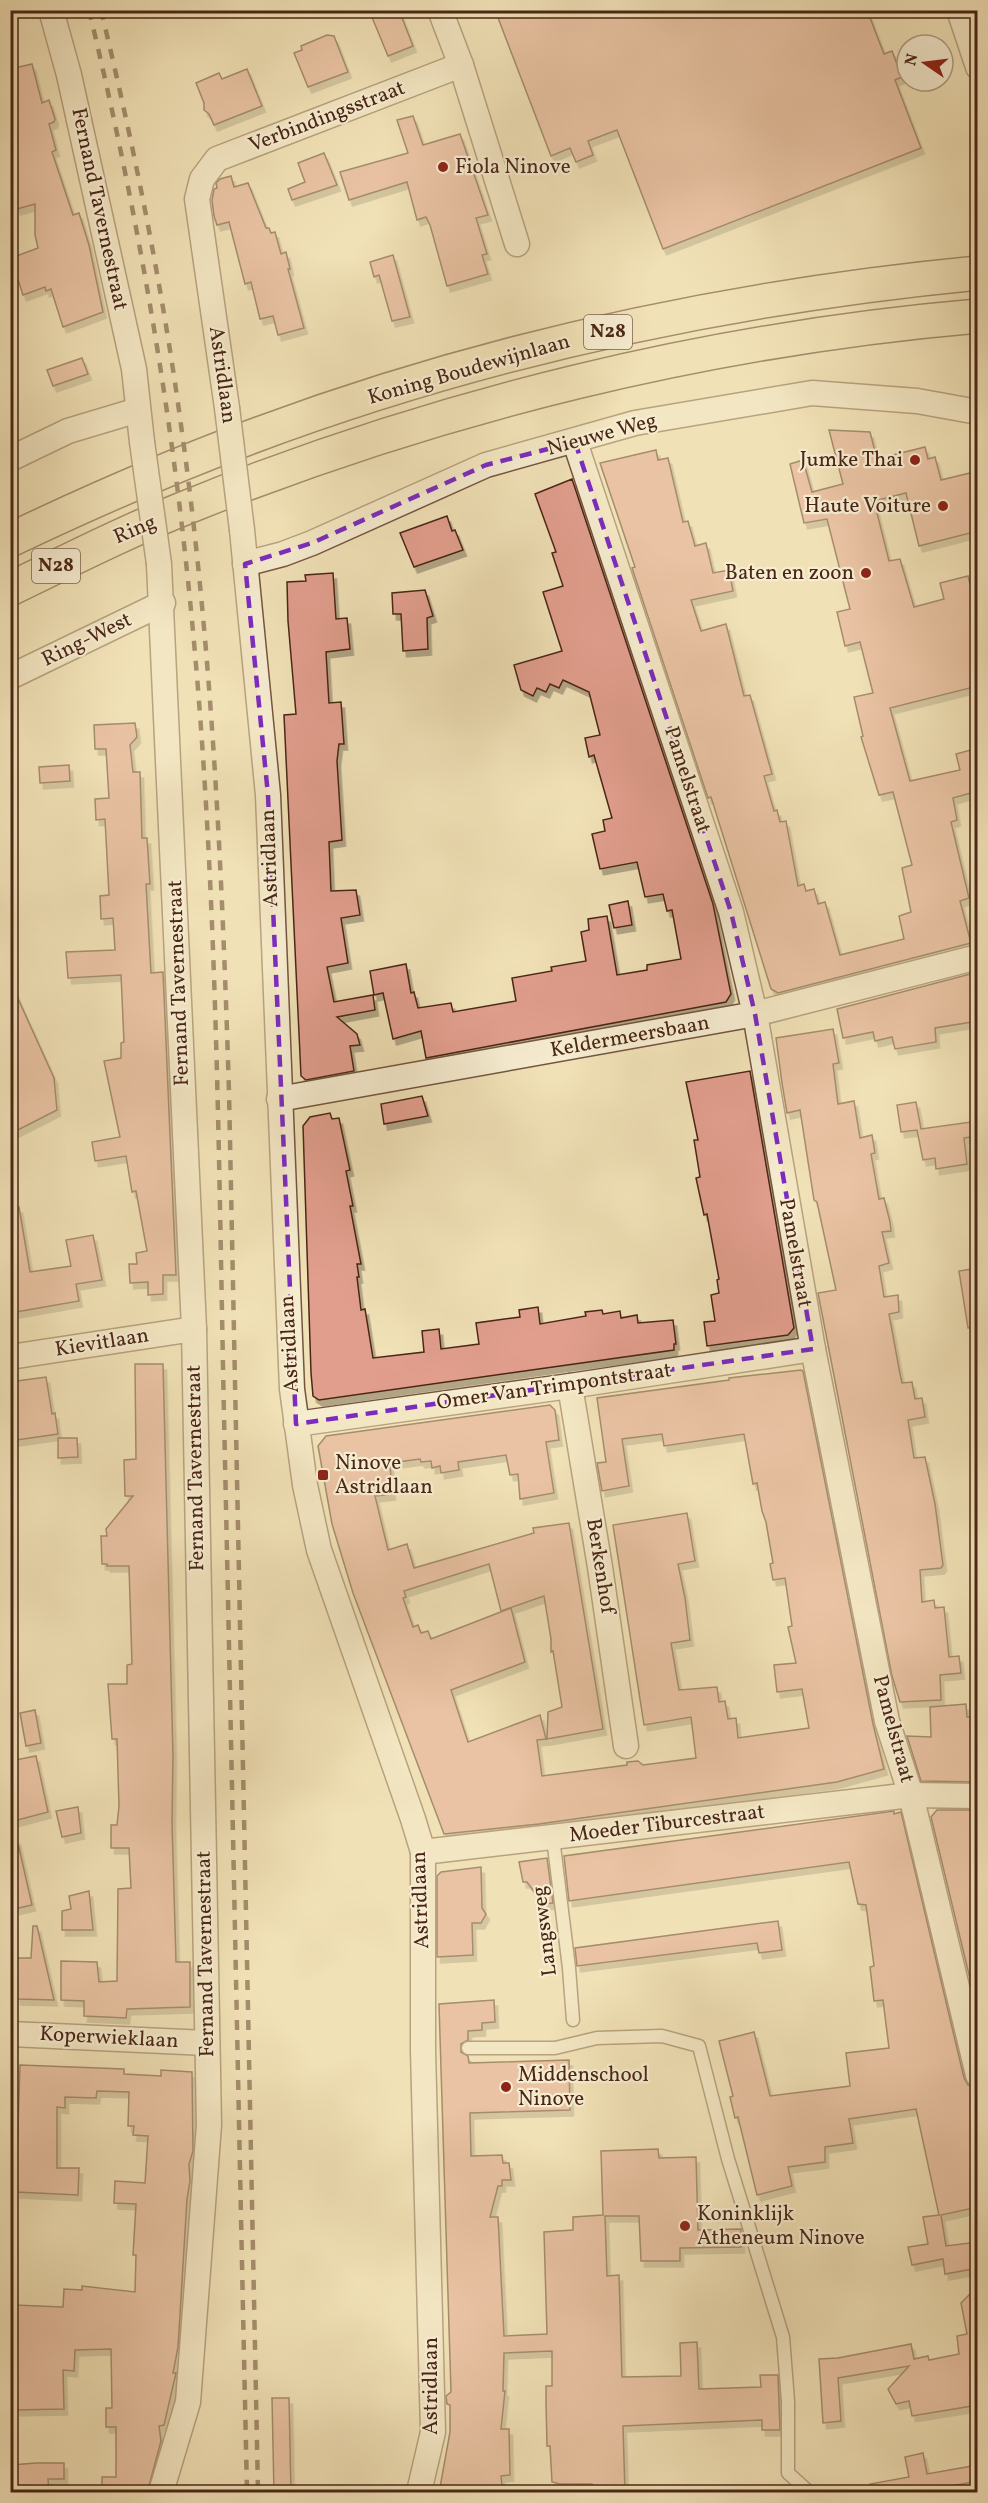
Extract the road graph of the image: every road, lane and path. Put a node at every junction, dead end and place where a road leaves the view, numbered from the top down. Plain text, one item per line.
1 (51, 10) edge
2 (440, 10) edge
3 (959, 10) edge
4 (461, 65) junction
5 (978, 67) edge
6 (202, 179) joint
7 (517, 244) dead end
8 (978, 273) edge
9 (978, 316) edge
10 (138, 410) junction
11 (978, 412) edge
12 (249, 437) joint
13 (575, 442) junction
14 (10, 459) edge
15 (262, 478) joint
16 (10, 540) edge
17 (245, 564) junction
18 (10, 589) edge
19 (163, 603) junction
20 (10, 676) edge
21 (978, 957) edge
22 (755, 1014) junction
23 (279, 1099) junction
24 (194, 1329) junction
25 (813, 1349) junction
26 (10, 1357) edge
27 (570, 1386) junction
28 (296, 1424) junction
29 (626, 1746) dead end
30 (911, 1795) junction
31 (978, 1796) edge
32 (553, 1838) junction
33 (423, 1852) junction
34 (573, 2020) dead end
35 (10, 2034) edge
36 (207, 2043) junction
37 (468, 2048) dead end
38 (978, 2074) edge
39 (161, 2493) edge
40 (419, 2493) edge
41 (809, 2493) edge

1 - 10 street, Fernand Tavernestraat
2 - 4 street
3 - 5 street
4 - 6 street, Verbindingsstraat
4 - 7 street
6 - 17 street, Astridlaan, bridge
8 - 12 highway, Koning Boudewijnlaan / N28
9 - 15 highway, Koning Boudewijnlaan / N28
10 - 14 street
10 - 19 street, Fernand Tavernestraat, bridge
11 - 13 street, Nieuwe Weg
12 - 16 highway, Ring / N28
13 - 17 street, Nieuwe Weg
13 - 22 street, Pamelstraat
15 - 18 highway, Ring / N28
17 - 23 street, Astridlaan
19 - 20 street, Ring-West
19 - 24 street, Fernand Tavernestraat
21 - 22 street, Keldermeersbaan
22 - 23 street, Keldermeersbaan
22 - 25 street, Pamelstraat
23 - 28 street, Astridlaan
24 - 26 street, Kievitlaan
24 - 36 street, Fernand Tavernestraat
25 - 27 street, Omer Van Trimpontstraat
25 - 30 street, Pamelstraat
27 - 28 street, Omer Van Trimpontstraat
27 - 29 street, Berkenhof
28 - 33 street, Astridlaan
30 - 31 street, Moeder Tiburcestraat
30 - 32 street, Moeder Tiburcestraat
30 - 38 street, Pamelstraat
32 - 33 street, Moeder Tiburcestraat
32 - 34 lane, Langsweg
33 - 40 street, Astridlaan
35 - 36 street, Koperwieklaan
36 - 39 street, Fernand Tavernestraat
37 - 41 lane

